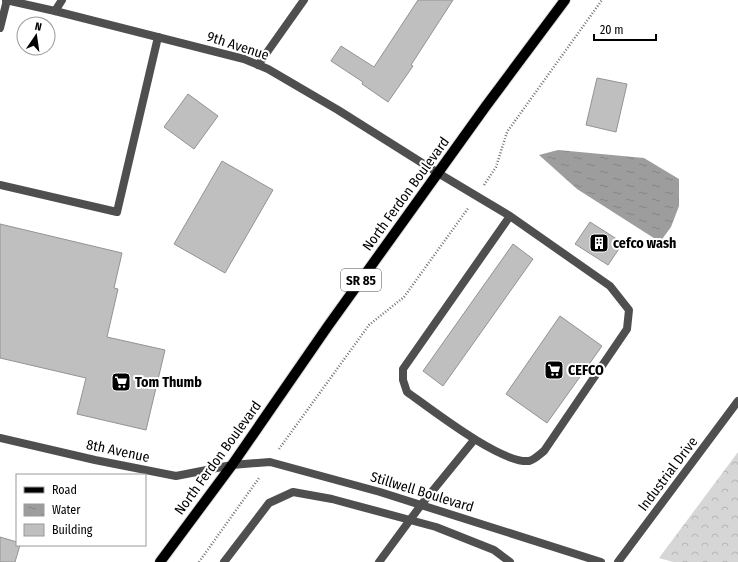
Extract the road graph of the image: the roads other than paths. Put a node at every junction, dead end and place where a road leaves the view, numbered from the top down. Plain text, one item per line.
1 (6, 0) edge
2 (62, 0) edge
3 (304, 0) edge
4 (565, 0) edge
5 (55, 11) junction
6 (0, 28) edge
7 (158, 37) junction
8 (258, 65) junction
9 (438, 173) junction
10 (0, 185) edge
11 (510, 216) junction
12 (738, 401) edge
13 (0, 438) edge
14 (474, 440) junction
15 (232, 465) junction
16 (421, 505) junction
17 (410, 520) junction
18 (160, 562) edge
19 (224, 562) edge
20 (379, 562) edge
21 (510, 562) edge
22 (601, 562) edge
23 (618, 562) edge

1 - 5 street, 9th Avenue
1 - 6 street
2 - 5 street
3 - 8 street
4 - 9 main road, North Ferdon Boulevard / SR 85
5 - 7 street, 9th Avenue
7 - 8 street, 9th Avenue
7 - 10 street
8 - 9 street, 9th Avenue
9 - 11 street, 9th Avenue
9 - 15 main road, North Ferdon Boulevard / SR 85
11 - 14 street, 9th Avenue
11 - 14 street, 9th Avenue
12 - 23 street, Industrial Drive
13 - 15 street, 8th Avenue
14 - 16 street
15 - 16 street, Stillwell Boulevard
15 - 18 main road, North Ferdon Boulevard / SR 85
16 - 17 street
16 - 22 street, Stillwell Boulevard
17 - 19 street
17 - 20 street
17 - 21 street

